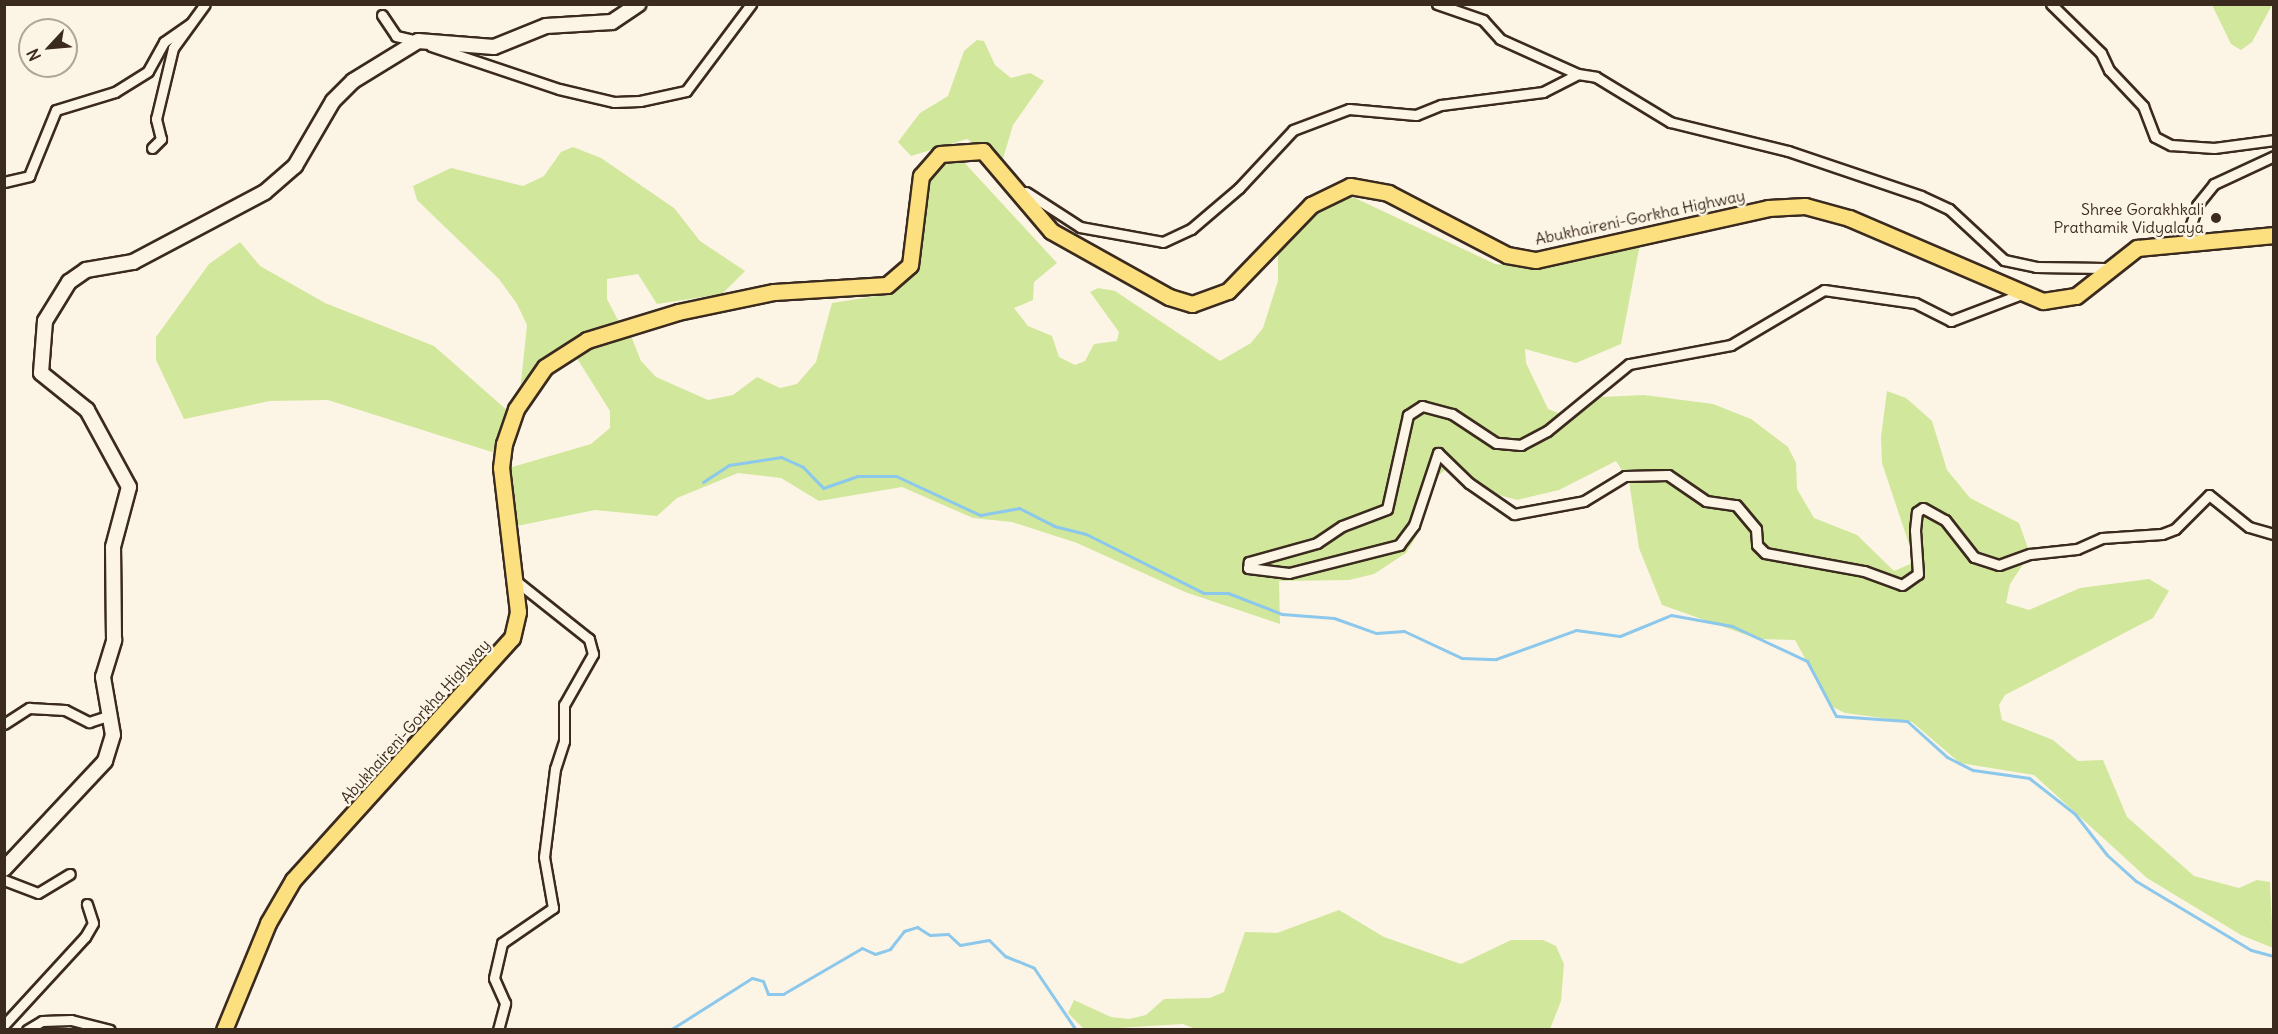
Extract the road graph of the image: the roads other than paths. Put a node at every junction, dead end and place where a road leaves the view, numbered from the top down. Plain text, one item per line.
1 (205, 4) edge
2 (639, 4) edge
3 (751, 4) edge
4 (1437, 4) edge
5 (2051, 4) edge
6 (382, 15) dead end
7 (190, 24) junction
8 (418, 41) junction
9 (1578, 74) junction
10 (2274, 140) edge
11 (152, 148) dead end
12 (2274, 156) edge
13 (1009, 177) junction
14 (4, 182) edge
15 (2274, 235) edge
16 (2185, 243) junction
17 (2105, 268) junction
18 (2019, 295) junction
19 (2274, 534) edge
20 (516, 580) junction
21 (111, 715) junction
22 (4, 724) edge
23 (4, 869) edge
24 (70, 874) dead end
25 (4, 880) edge
26 (87, 904) dead end
27 (4, 1025) edge
28 (27, 1029) edge
29 (110, 1029) edge
30 (224, 1029) edge
31 (498, 1029) edge

1 - 7 street
2 - 8 main road
3 - 8 street
4 - 9 street
5 - 10 street
6 - 8 street
7 - 11 street
7 - 14 street
8 - 21 main road
9 - 13 street
9 - 17 street
12 - 16 street
13 - 18 main road, Abukhaireni-Gorkha Highway
13 - 20 main road, Abukhaireni-Gorkha Highway
15 - 16 main road, Abukhaireni-Gorkha Highway
16 - 17 main road, Abukhaireni-Gorkha Highway
17 - 18 main road, Abukhaireni-Gorkha Highway
18 - 19 street
20 - 30 main road, Abukhaireni-Gorkha Highway
20 - 31 street
21 - 22 street
21 - 23 main road
24 - 25 street
26 - 27 street
28 - 29 street

